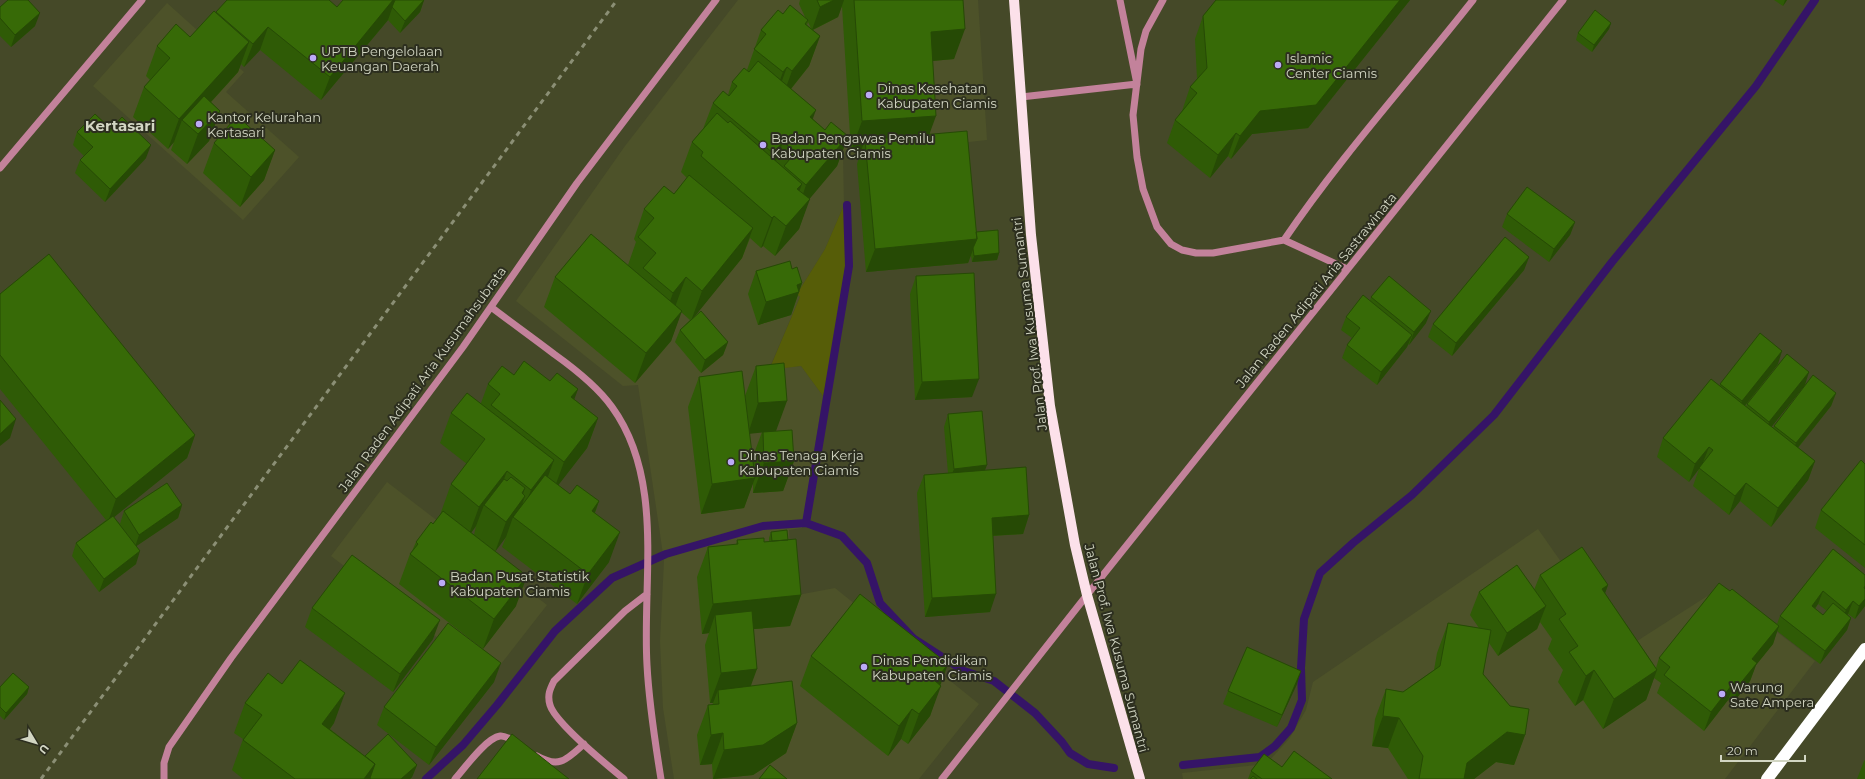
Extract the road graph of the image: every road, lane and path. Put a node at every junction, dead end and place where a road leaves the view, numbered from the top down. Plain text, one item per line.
1 (142, 0) edge
2 (716, 0) edge
3 (1014, 0) edge
4 (1120, 0) edge
5 (1163, 0) edge
6 (1473, 0) edge
7 (1563, 0) edge
8 (1137, 84) junction
9 (1021, 97) junction
10 (0, 168) edge
11 (1284, 240) junction
12 (1347, 269) junction
13 (491, 307) junction
14 (647, 594) junction
15 (1086, 595) junction
16 (1865, 649) edge
17 (584, 744) junction
18 (164, 779) edge
19 (455, 779) edge
20 (624, 779) edge
21 (661, 779) edge
22 (942, 779) edge
23 (1140, 779) edge
24 (1767, 779) edge

1 - 10 street
2 - 13 street, Jalan Raden Adipati Aria Kusumahsubrata
3 - 9 main road, Jalan Prof. Iwa Kusuma Sumantri
4 - 8 street
5 - 8 street
6 - 11 street
7 - 12 street, Jalan Raden Adipati Aria Sastrawinata
8 - 9 street
8 - 11 street
9 - 15 main road, Jalan Prof. Iwa Kusuma Sumantri
11 - 12 street
12 - 15 street, Jalan Raden Adipati Aria Sastrawinata
13 - 14 street
13 - 18 street, Jalan Raden Adipati Aria Kusumahsubrata
14 - 17 street
14 - 21 street
15 - 22 street
15 - 23 main road, Jalan Prof. Iwa Kusuma Sumantri
16 - 24 highway
17 - 19 street
17 - 20 street

